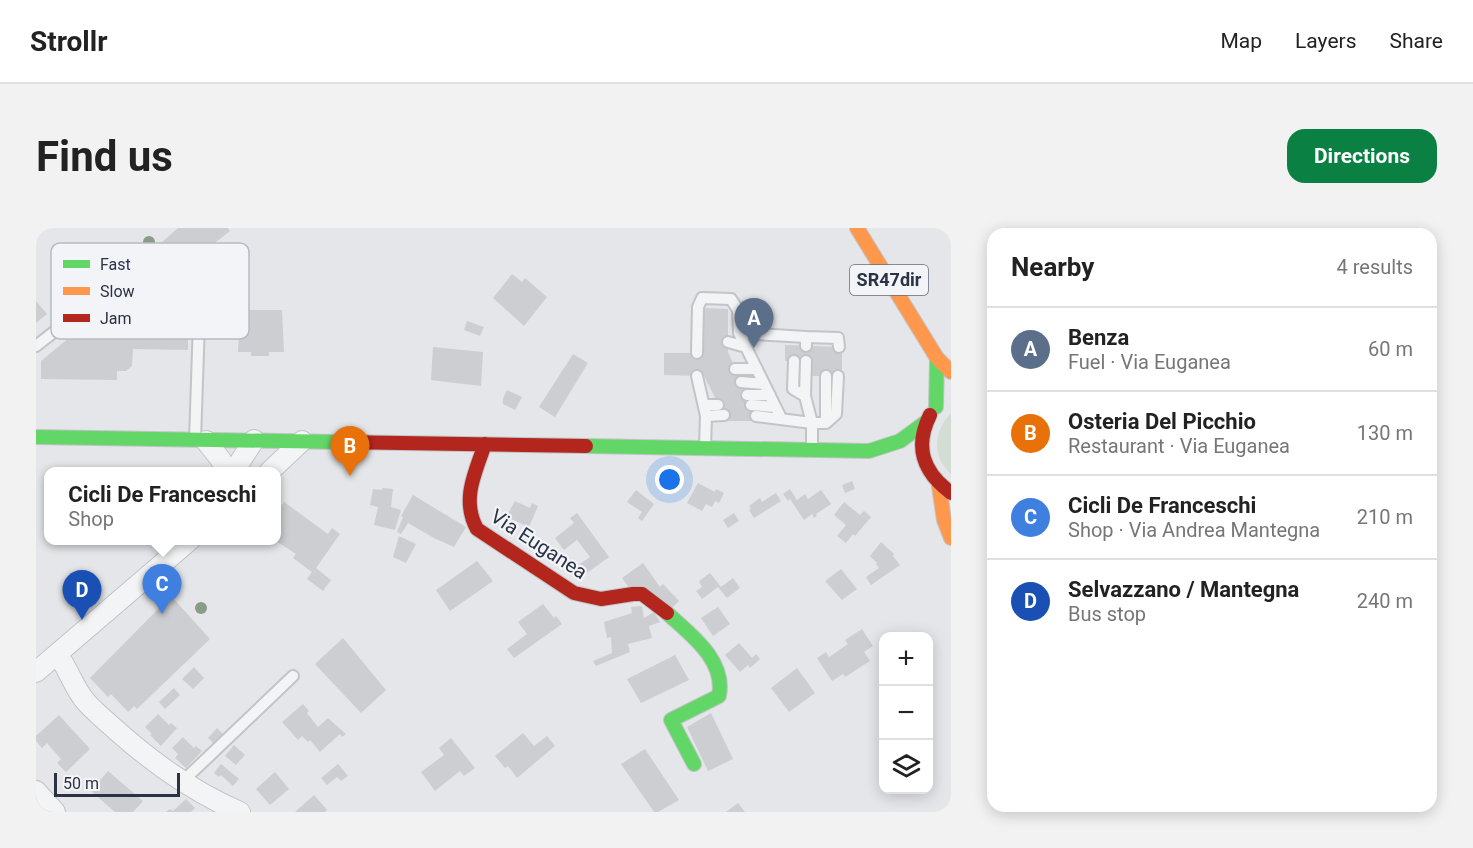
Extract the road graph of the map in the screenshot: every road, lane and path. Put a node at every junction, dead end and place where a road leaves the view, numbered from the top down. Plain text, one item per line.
1 (857, 228) edge
2 (735, 326) junction
3 (51, 334) edge
4 (200, 339) edge
5 (728, 342) dead end
6 (831, 344) dead end
7 (698, 345) dead end
8 (36, 346) edge
9 (746, 347) junction
10 (937, 358) junction
11 (794, 361) dead end
12 (806, 361) dead end
13 (735, 369) dead end
14 (757, 369) junction
15 (951, 372) edge
16 (826, 376) dead end
17 (838, 376) dead end
18 (701, 381) dead end
19 (741, 382) dead end
20 (764, 384) junction
21 (713, 394) dead end
22 (770, 395) junction
23 (805, 396) junction
24 (951, 396) edge
25 (704, 406) junction
26 (775, 407) junction
27 (936, 407) junction
28 (721, 410) dead end
29 (756, 416) dead end
30 (781, 418) junction
31 (926, 422) junction
32 (812, 423) junction
33 (826, 423) junction
34 (36, 437) edge
35 (254, 440) junction
36 (201, 441) junction
37 (302, 441) junction
38 (485, 444) junction
39 (705, 448) junction
40 (812, 450) junction
41 (869, 451) junction
42 (896, 458) dead end
43 (914, 464) dead end
44 (224, 467) edge
45 (237, 467) edge
46 (262, 467) edge
47 (274, 467) edge
48 (928, 472) junction
49 (945, 489) edge
50 (951, 538) edge
51 (184, 545) edge
52 (57, 654) junction
53 (36, 672) edge
54 (293, 676) dead end
55 (694, 764) dead end
56 (182, 782) junction
57 (36, 791) edge
58 (54, 812) edge
59 (240, 812) edge

1 - 10 main road, SR47dir
2 - 6 lane
2 - 7 lane
2 - 9 lane
3 - 8 lane
4 - 36 lane
5 - 9 lane
9 - 14 lane
10 - 15 main road, SR47dir
10 - 27 main road
11 - 23 lane
12 - 23 lane
13 - 14 lane
14 - 20 lane
16 - 33 lane
17 - 33 lane
18 - 25 lane
19 - 20 lane
20 - 22 lane
21 - 25 lane
22 - 26 lane
22 - 26 lane
23 - 32 lane
24 - 27 main road
25 - 28 lane
25 - 39 lane
26 - 30 lane
27 - 31 main road
29 - 30 lane
30 - 32 lane
31 - 41 main road
31 - 48 main road
32 - 33 lane
32 - 40 lane
34 - 36 main road
35 - 36 main road
35 - 37 main road
35 - 45 street
35 - 46 street
36 - 44 street
37 - 38 main road
37 - 47 street
38 - 39 main road
38 - 55 main road, Via Euganea
39 - 40 main road
40 - 41 main road
41 - 42 main road
43 - 48 main road
48 - 49 main road
49 - 50 main road
51 - 52 street
52 - 53 street
52 - 56 street
54 - 56 lane
56 - 59 street
57 - 58 street

